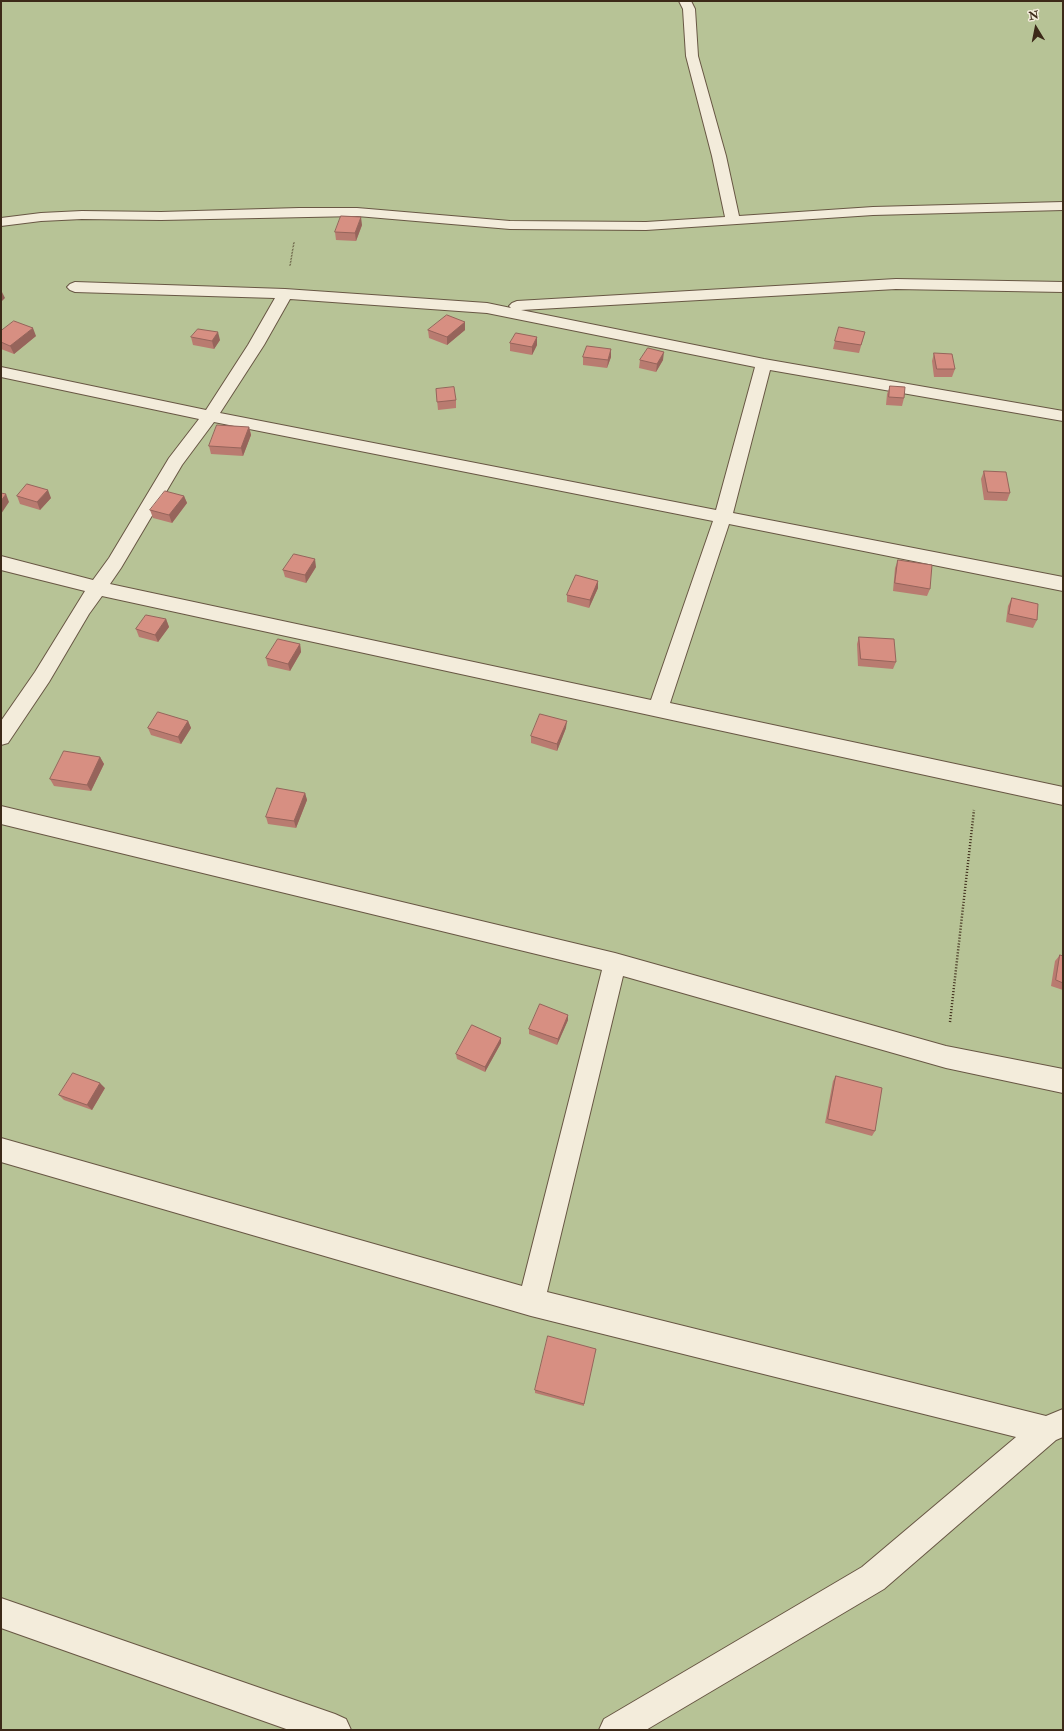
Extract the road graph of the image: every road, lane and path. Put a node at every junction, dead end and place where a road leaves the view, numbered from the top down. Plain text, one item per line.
1 (685, 1) edge
2 (1063, 206) edge
3 (299, 212) junction
4 (733, 221) junction
5 (1, 222) edge
6 (75, 287) dead end
7 (1063, 287) edge
8 (285, 294) junction
9 (487, 308) junction
10 (764, 364) junction
11 (1, 372) edge
12 (210, 416) junction
13 (1063, 416) edge
14 (723, 517) junction
15 (1, 563) edge
16 (1063, 584) edge
17 (97, 588) junction
18 (658, 709) junction
19 (1, 737) edge
20 (978, 778) junction
21 (1063, 796) edge
22 (1, 815) edge
23 (615, 963) junction
24 (946, 1057) junction
25 (1063, 1081) edge
26 (1, 1150) edge
27 (531, 1302) junction
28 (1054, 1426) edge
29 (1, 1613) edge
30 (335, 1730) edge
31 (615, 1730) edge

1 - 4 street
2 - 4 street
3 - 4 street
3 - 5 street
3 - 8 path
6 - 8 street
7 - 9 street
8 - 9 street
8 - 12 street
9 - 10 street
10 - 13 street
10 - 14 street
11 - 12 street
12 - 14 street
12 - 17 street
14 - 16 street
14 - 18 street
15 - 17 street
17 - 18 street
17 - 19 street
18 - 20 street
20 - 21 street
20 - 24 path
22 - 23 street
23 - 24 street
23 - 27 street
24 - 25 street
26 - 27 street
27 - 28 street
28 - 31 street
29 - 30 street

